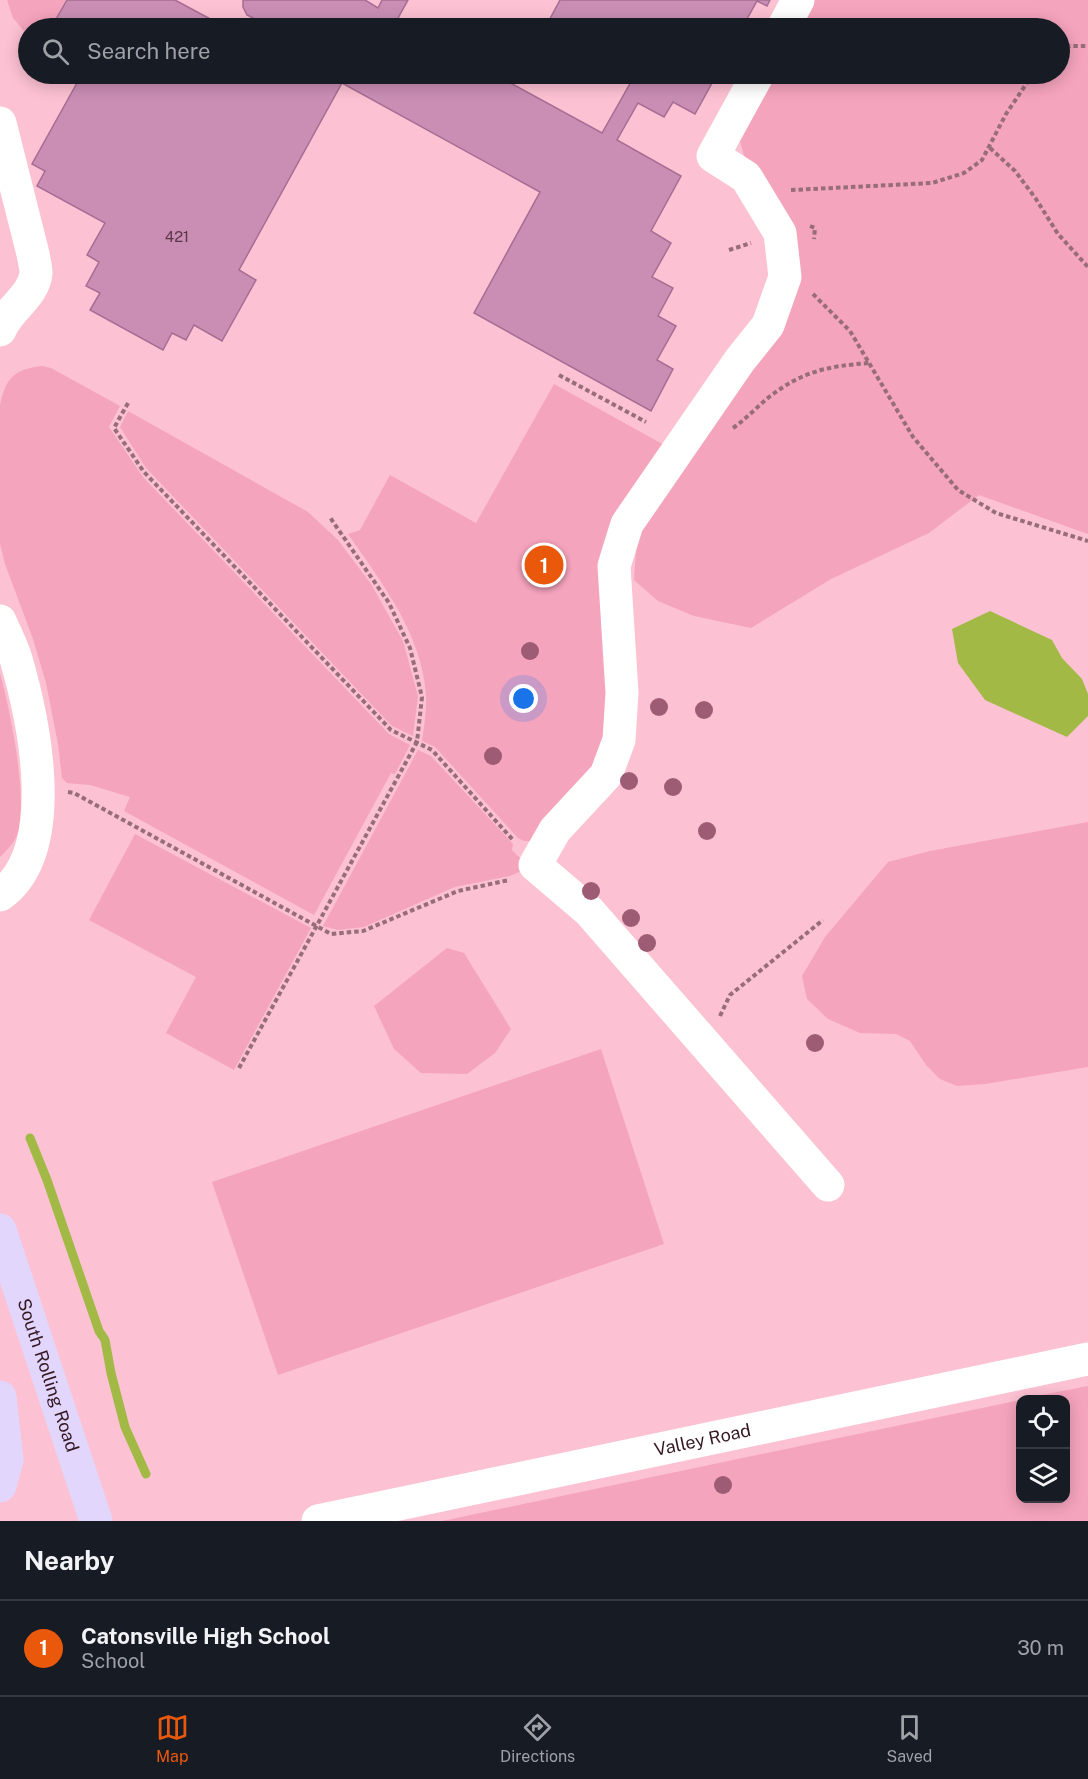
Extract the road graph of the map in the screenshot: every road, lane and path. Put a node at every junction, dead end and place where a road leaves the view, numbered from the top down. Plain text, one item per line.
1 (798, 0) edge
2 (788, 18) edge
3 (1070, 46) edge
4 (1088, 46) edge
5 (753, 84) edge
6 (1026, 84) edge
7 (0, 123) edge
8 (990, 148) junction
9 (754, 191) junction
10 (780, 233) junction
11 (813, 249) dead end
12 (1088, 267) edge
13 (812, 288) dead end
14 (1, 323) edge
15 (870, 363) junction
16 (560, 375) dead end
17 (128, 403) dead end
18 (646, 422) dead end
19 (686, 438) junction
20 (329, 516) dead end
21 (1088, 541) edge
22 (0, 621) edge
23 (417, 742) junction
24 (39, 788) junction
25 (535, 865) junction
26 (0, 896) edge
27 (823, 920) dead end
28 (316, 926) junction
29 (717, 1058) junction
30 (240, 1068) dead end
31 (828, 1185) dead end
32 (0, 1230) edge
33 (1088, 1359) edge
34 (0, 1396) edge
35 (0, 1486) edge
36 (96, 1521) edge
37 (318, 1521) edge

1 - 2 street
3 - 4 path
5 - 9 street
6 - 8 path
7 - 14 street
8 - 9 path
8 - 12 path
9 - 10 street
10 - 11 path
10 - 19 street
13 - 15 path
15 - 19 path
15 - 21 path
16 - 18 path
17 - 23 path
19 - 25 street
20 - 23 path
22 - 24 street
23 - 25 path
23 - 28 path
24 - 26 street
24 - 28 path
25 - 28 path
25 - 29 street
27 - 29 path
28 - 30 path
29 - 31 street
32 - 36 main road, South Rolling Road
33 - 37 street, Valley Road
34 - 35 main road

